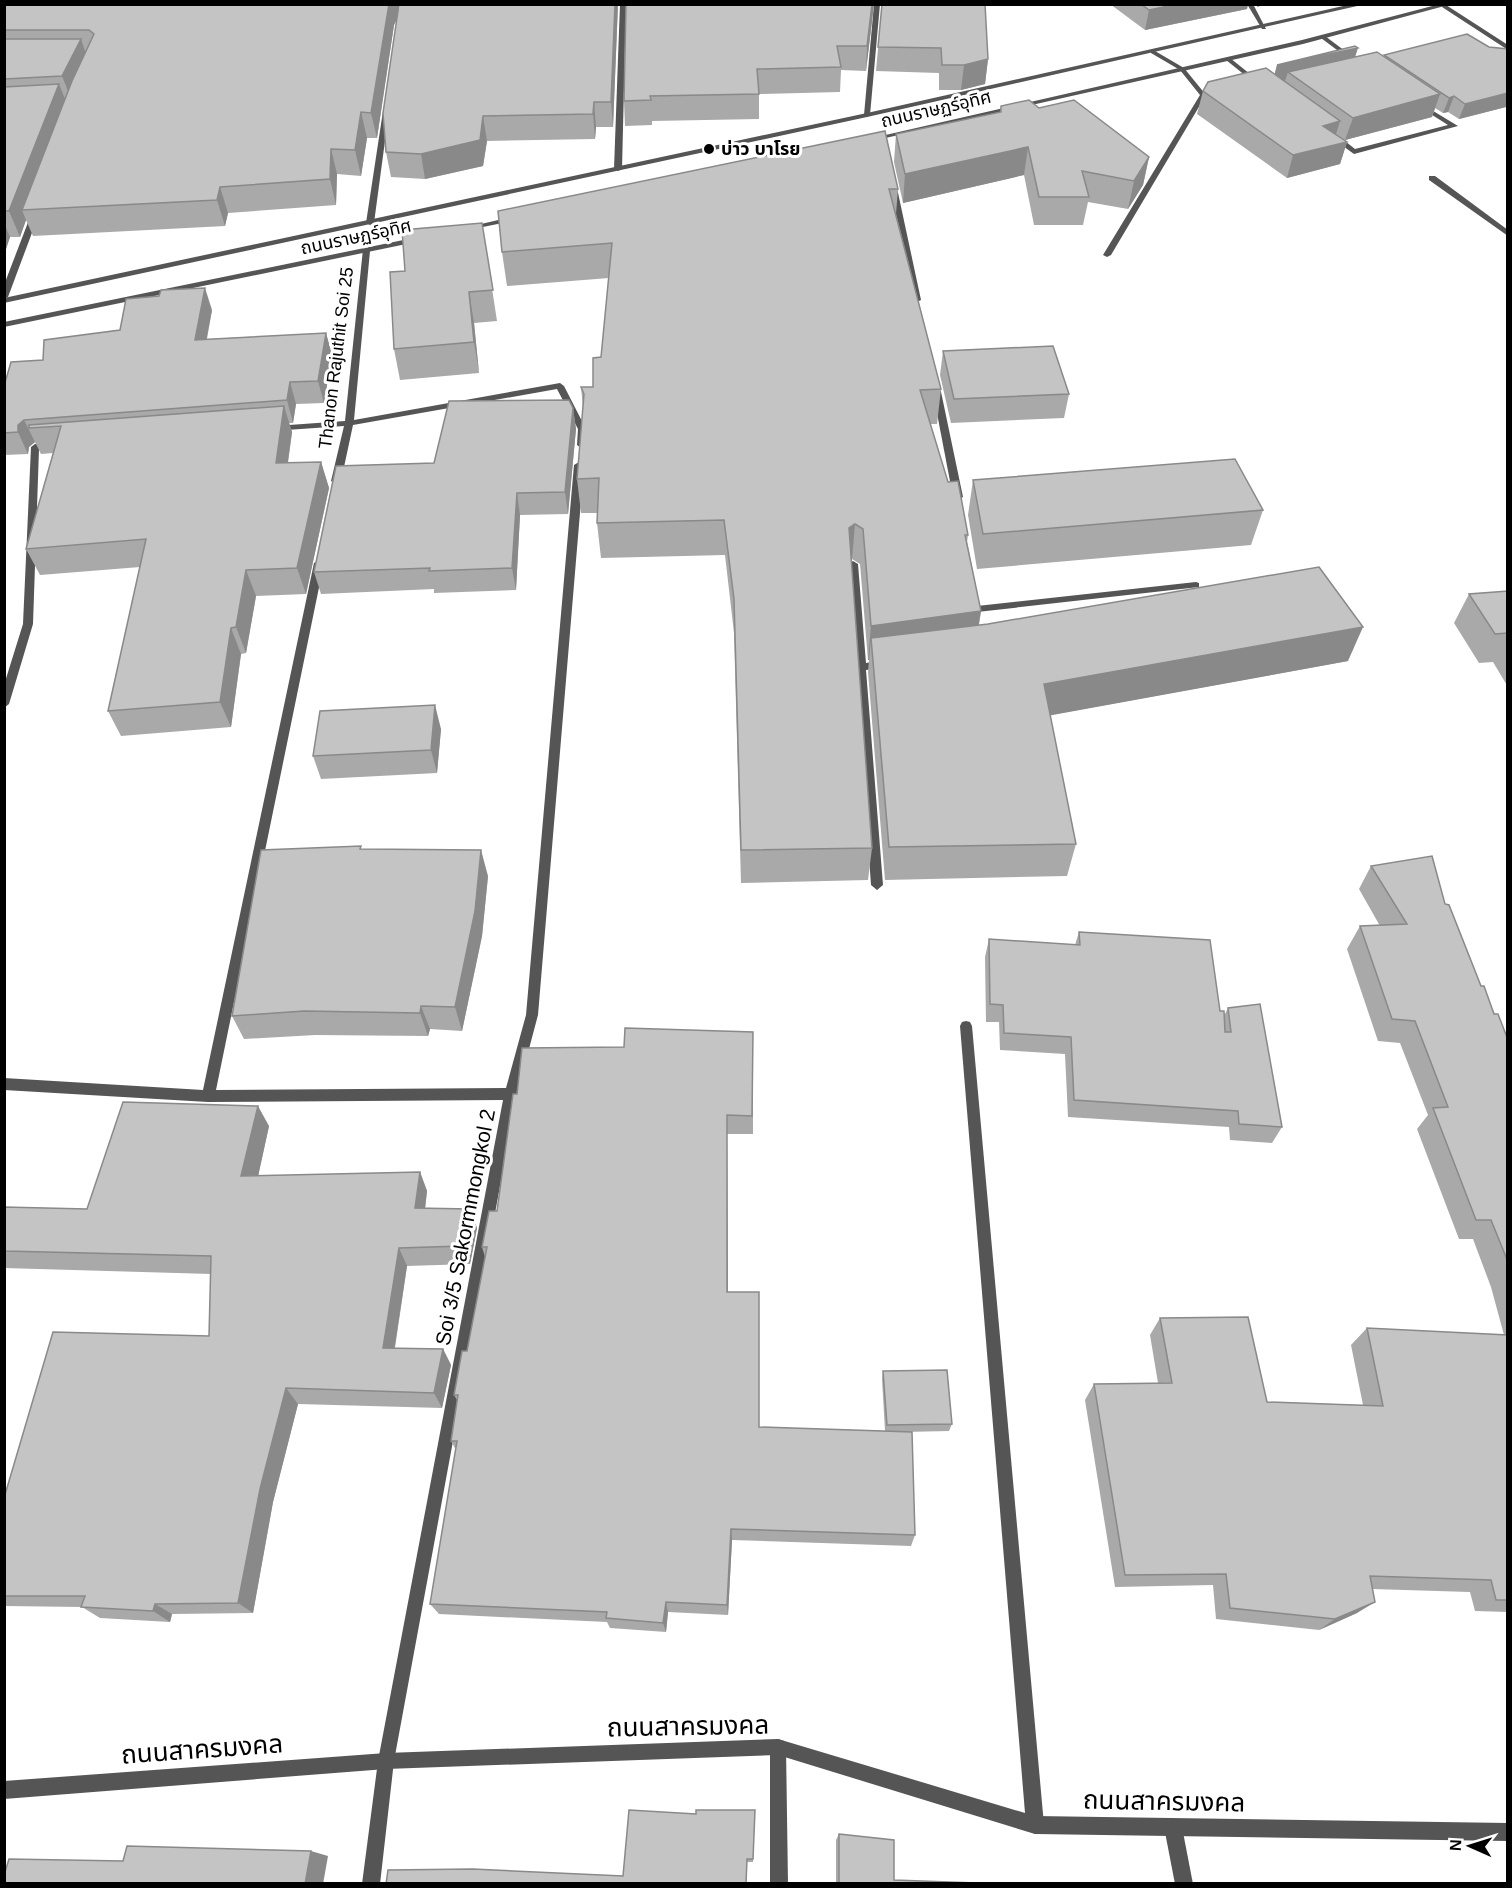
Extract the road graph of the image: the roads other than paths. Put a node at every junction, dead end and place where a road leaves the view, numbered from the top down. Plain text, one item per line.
1 (622, 4) edge
2 (877, 4) edge
3 (1250, 4) edge
4 (1363, 4) edge
5 (1447, 5) edge
6 (1342, 7) edge
7 (1264, 28) junction
8 (1323, 37) junction
9 (1508, 48) edge
10 (1153, 52) junction
11 (1228, 59) junction
12 (1359, 63) edge
13 (1182, 69) junction
14 (1261, 86) edge
15 (1415, 101) edge
16 (387, 106) edge
17 (867, 115) junction
18 (1326, 132) edge
19 (882, 137) junction
20 (859, 142) edge
21 (885, 149) edge
22 (618, 169) junction
23 (890, 172) edge
24 (1432, 178) dead end
25 (40, 201) edge
26 (527, 215) edge
27 (370, 223) junction
28 (458, 230) edge
29 (1508, 234) edge
30 (424, 238) edge
31 (366, 250) junction
32 (1107, 255) dead end
33 (4, 299) edge
34 (920, 313) edge
35 (4, 326) edge
36 (932, 371) edge
37 (349, 423) junction
38 (269, 429) edge
39 (68, 445) edge
40 (334, 493) edge
41 (960, 509) edge
42 (321, 552) edge
43 (853, 564) edge
44 (1196, 585) dead end
45 (975, 598) edge
46 (899, 662) edge
47 (861, 667) junction
48 (4, 704) edge
49 (877, 885) dead end
50 (966, 1026) dead end
51 (4, 1084) edge
52 (512, 1094) junction
53 (208, 1096) junction
54 (778, 1747) junction
55 (386, 1761) junction
56 (4, 1790) edge
57 (1035, 1825) junction
58 (1173, 1827) junction
59 (1508, 1832) edge
60 (371, 1884) edge
61 (779, 1884) edge
62 (1184, 1884) edge

1 - 22 street
2 - 17 street
3 - 7 street
4 - 6 street, ถนนราษฏร์อุทิศ
5 - 8 street, ถนนราษฏร์อุทิศ
5 - 9 street
6 - 7 street, ถนนราษฏร์อุทิศ
7 - 10 street, ถนนราษฏร์อุทิศ
8 - 11 street, ถนนราษฏร์อุทิศ
8 - 12 street
10 - 13 street
10 - 17 street, ถนนราษฏร์อุทิศ
11 - 13 street, ถนนราษฏร์อุทิศ
11 - 14 street
13 - 19 street, ถนนราษฏร์อุทิศ
13 - 32 street
15 - 18 street
16 - 27 street
17 - 22 street, ถนนราษฏร์อุทิศ
19 - 20 street, ถนนราษฏร์อุทิศ
19 - 21 street
22 - 27 street, ถนนราษฏร์อุทิศ
23 - 34 street
24 - 29 street
25 - 33 street
26 - 28 street
27 - 33 street, ถนนราษฏร์อุทิศ
30 - 31 street, ถนนราษฏร์อุทิศ
31 - 35 street, ถนนราษฏร์อุทิศ
31 - 37 street, Thanon Rajuthit Soi 25
36 - 41 street
37 - 38 street
37 - 40 street, Thanon Rajuthit Soi 25
37 - 52 street, Soi 3/5 Sakormmongkol 2
39 - 48 street
42 - 53 street
43 - 47 street
44 - 45 street
46 - 47 street
47 - 49 street
50 - 57 street
51 - 53 street
52 - 53 street
52 - 55 street, Soi 3/5 Sakormmongkol 2
54 - 55 street, ถนนสาครมงคล
54 - 57 street, ถนนสาครมงคล
54 - 61 street
55 - 56 street, ถนนสาครมงคล
55 - 60 street, Soi 3/5 Sakormmongkol 2
57 - 58 street, ถนนสาครมงคล
58 - 59 street, ถนนสาครมงคล
58 - 62 street

